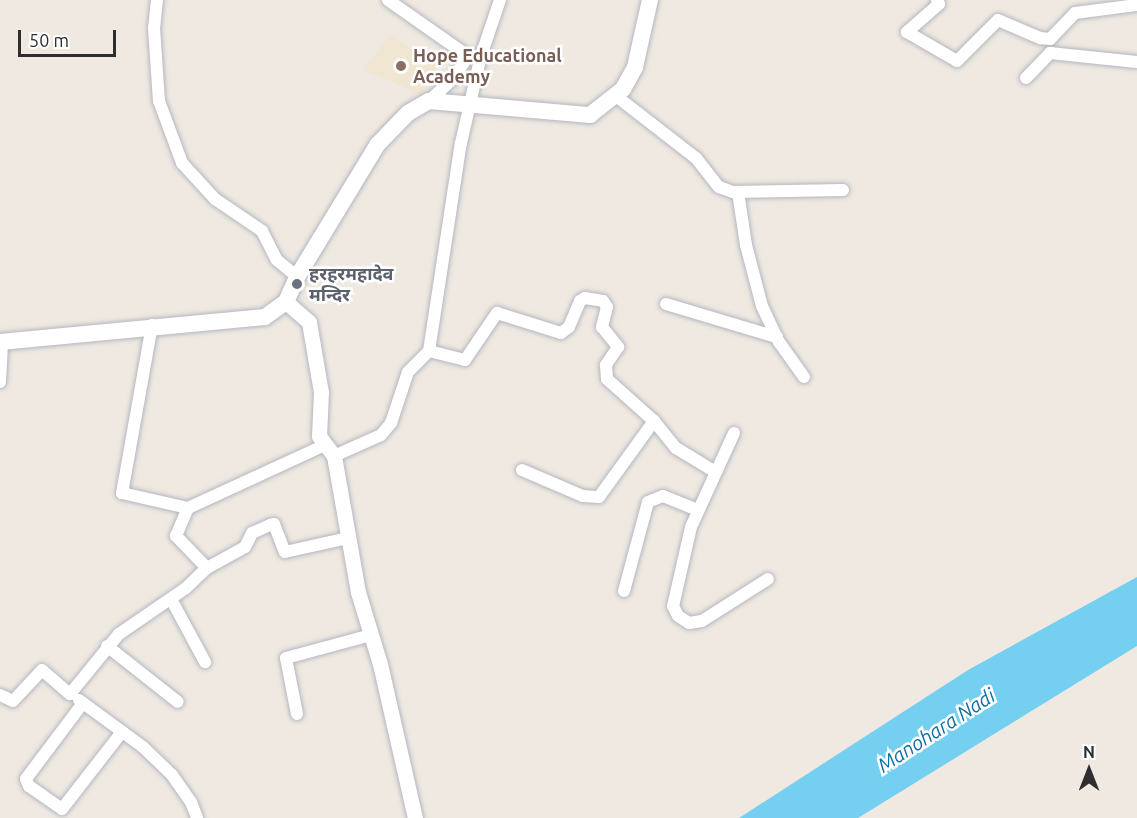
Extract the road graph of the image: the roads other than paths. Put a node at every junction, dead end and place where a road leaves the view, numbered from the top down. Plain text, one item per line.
1 (157, 0) edge
2 (388, 0) edge
3 (500, 0) edge
4 (650, 0) edge
5 (937, 0) edge
6 (1137, 5) edge
7 (1050, 39) junction
8 (1050, 53) junction
9 (474, 56) junction
10 (1137, 62) edge
11 (1026, 78) dead end
12 (616, 96) junction
13 (429, 101) junction
14 (471, 106) junction
15 (843, 190) dead end
16 (738, 192) junction
17 (297, 277) junction
18 (286, 303) junction
19 (666, 304) dead end
20 (152, 325) junction
21 (777, 337) junction
22 (1, 342) edge
23 (429, 351) junction
24 (804, 377) dead end
25 (0, 382) edge
26 (654, 421) junction
27 (734, 433) dead end
28 (329, 451) junction
29 (522, 470) dead end
30 (714, 471) junction
31 (188, 508) junction
32 (697, 510) junction
33 (348, 538) junction
34 (207, 568) junction
35 (768, 579) dead end
36 (624, 591) dead end
37 (171, 599) junction
38 (371, 635) junction
39 (107, 646) junction
40 (205, 662) dead end
41 (70, 694) junction
42 (0, 695) edge
43 (178, 702) dead end
44 (83, 703) junction
45 (297, 714) dead end
46 (122, 732) junction
47 (196, 818) edge
48 (415, 818) edge

1 - 17 street
2 - 9 street
3 - 9 street
4 - 12 main road
5 - 7 street
6 - 7 street
7 - 8 street
8 - 10 street
8 - 11 street
9 - 13 street
9 - 14 street
12 - 14 main road
12 - 16 street
13 - 14 main road
13 - 17 main road
14 - 23 street
15 - 16 street
16 - 21 street
17 - 18 main road
18 - 20 main road
18 - 28 street
19 - 21 street
20 - 22 main road
20 - 31 street
21 - 24 street
22 - 25 street
23 - 26 street
23 - 28 street
26 - 29 street
26 - 30 street
27 - 30 street
28 - 31 street
28 - 33 street
30 - 32 street
31 - 34 street
32 - 35 street
32 - 36 street
33 - 34 street
33 - 38 street
34 - 37 street
37 - 39 street
37 - 40 street
38 - 45 street
38 - 48 street
39 - 41 street
39 - 43 street
41 - 42 street
41 - 44 street
44 - 46 street
44 - 46 street
46 - 47 street

